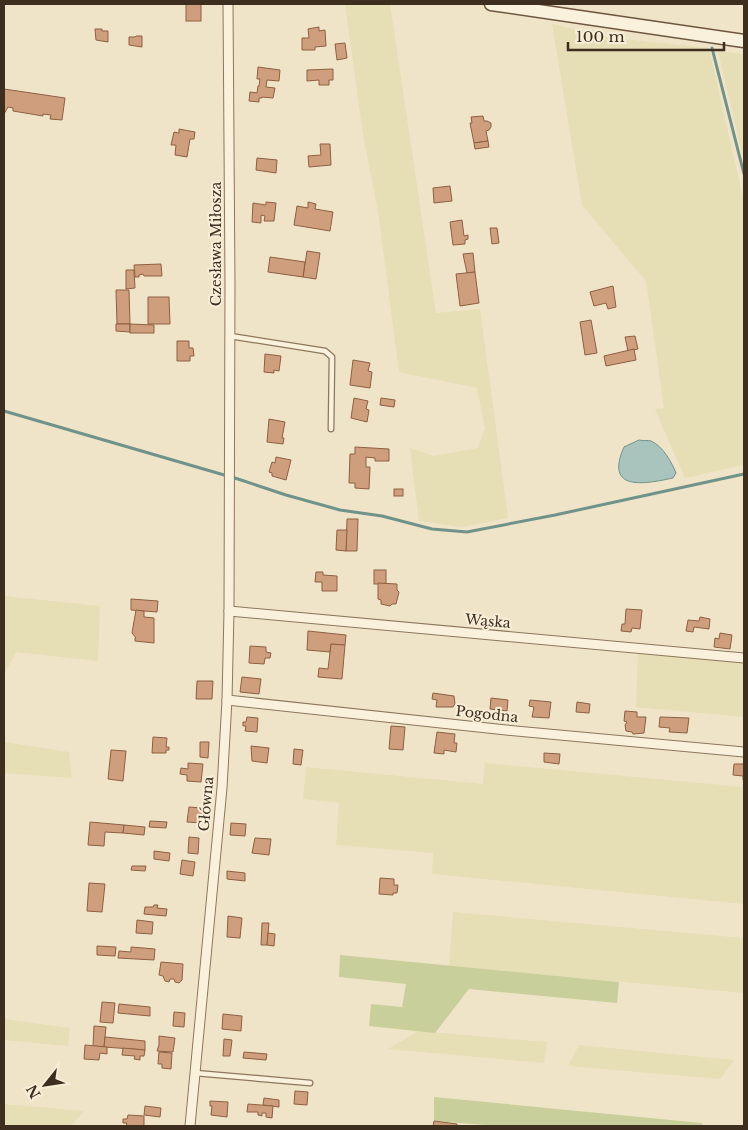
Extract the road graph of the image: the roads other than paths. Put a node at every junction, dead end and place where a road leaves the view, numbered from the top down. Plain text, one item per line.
1 (228, 4) edge
2 (491, 4) edge
3 (744, 41) edge
4 (230, 336) junction
5 (331, 429) dead end
6 (228, 483) joint
7 (229, 611) junction
8 (744, 658) edge
9 (226, 700) junction
10 (744, 752) edge
11 (195, 1073) junction
12 (310, 1083) dead end
13 (190, 1126) edge

1 - 4 street, Czesława Miłosza
2 - 3 street
4 - 5 lane
4 - 6 street, Czesława Miłosza
6 - 7 street, Główna
7 - 8 street, Wąska
7 - 9 street, Główna
9 - 10 street, Pogodna
9 - 11 street, Główna
11 - 12 lane
11 - 13 street, Główna

